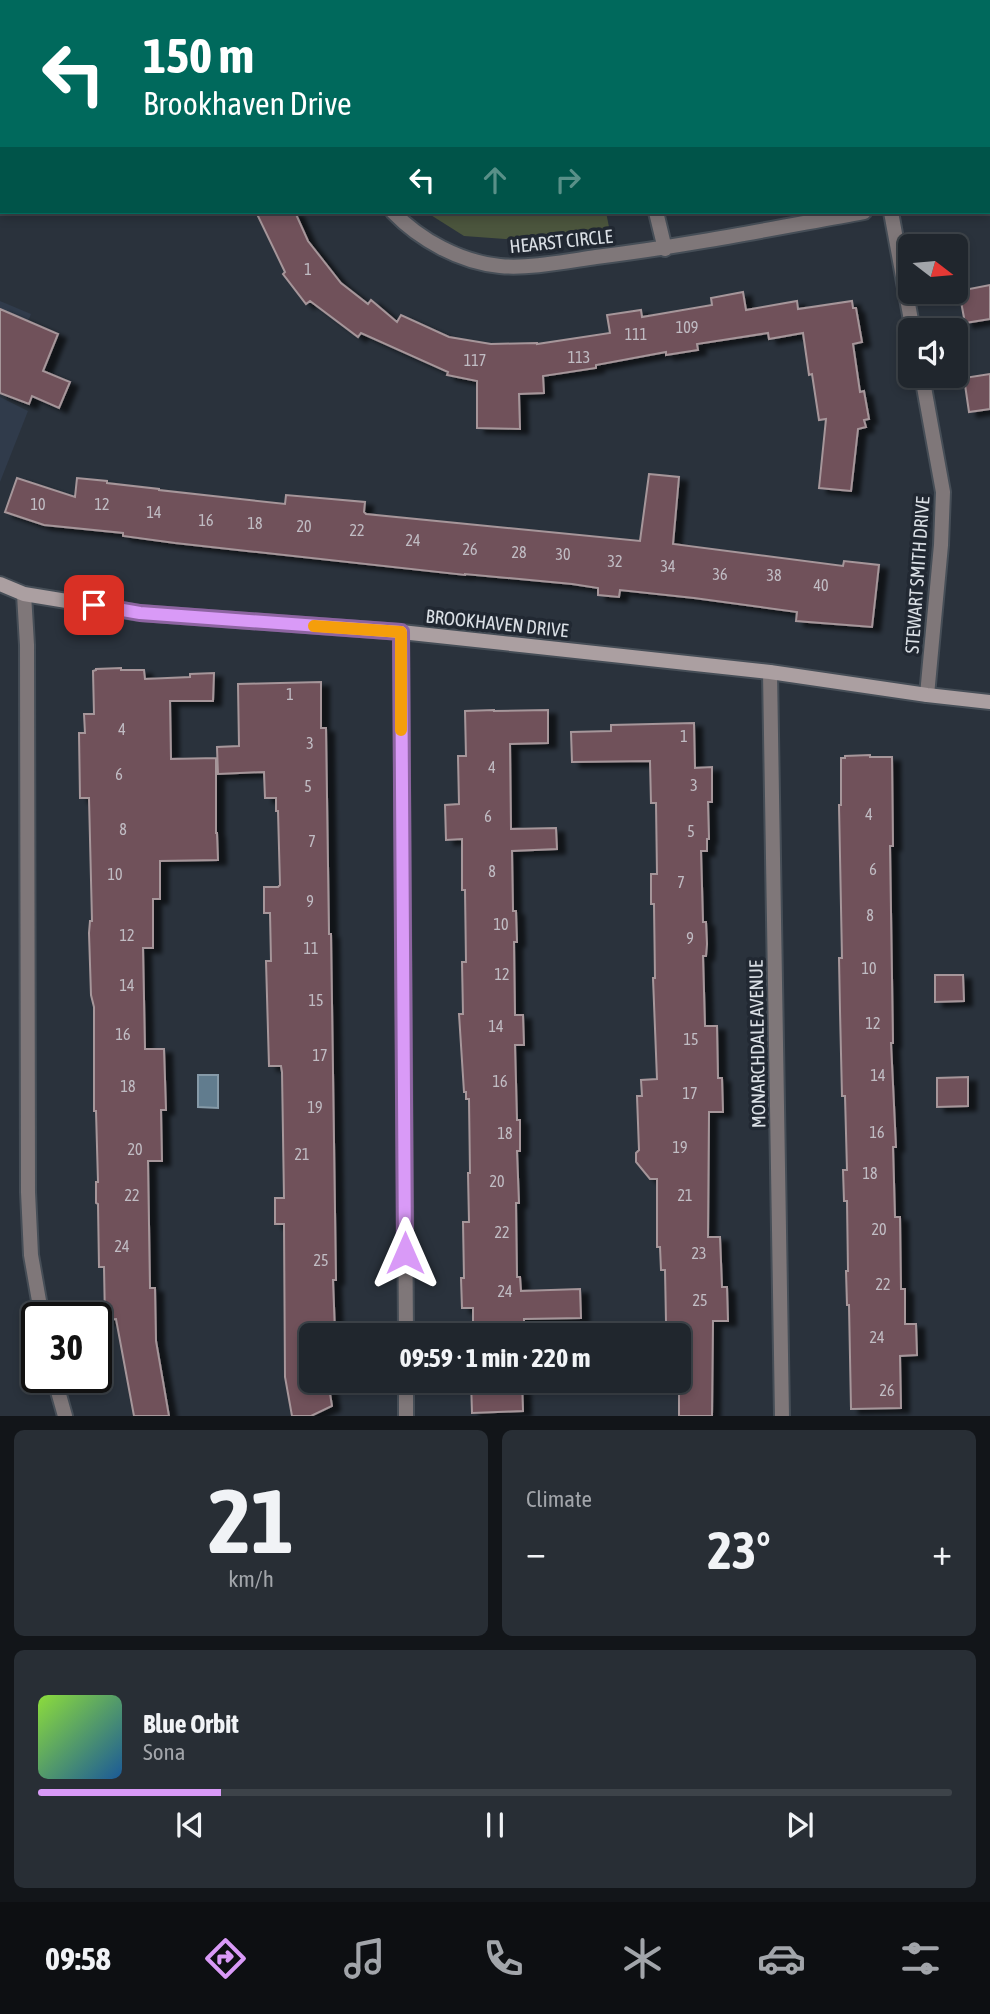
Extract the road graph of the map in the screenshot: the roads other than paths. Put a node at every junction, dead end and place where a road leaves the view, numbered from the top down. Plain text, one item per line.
1 (395, 214) edge
2 (656, 214) edge
3 (853, 214) edge
4 (891, 214) edge
5 (665, 249) junction
6 (911, 318) edge
7 (924, 388) edge
8 (0, 584) edge
9 (24, 594) junction
10 (401, 632) junction
11 (770, 672) junction
12 (927, 695) junction
13 (990, 702) edge
14 (38, 1302) edge
15 (406, 1323) edge
16 (59, 1393) edge
17 (406, 1393) edge
18 (65, 1416) edge
19 (406, 1416) edge
20 (782, 1416) edge

1 - 5 street, HEARST CIRCLE
2 - 5 street
3 - 5 street, HEARST CIRCLE
4 - 6 street
7 - 12 street, STEWART SMITH DRIVE
8 - 9 street, BROOKHAVEN DRIVE
9 - 10 street, BROOKHAVEN DRIVE
9 - 14 street
10 - 11 street, BROOKHAVEN DRIVE
10 - 15 street
11 - 12 street, BROOKHAVEN DRIVE
11 - 20 street, MONARCHDALE AVENUE
12 - 13 street, BROOKHAVEN DRIVE
16 - 18 street
17 - 19 street

